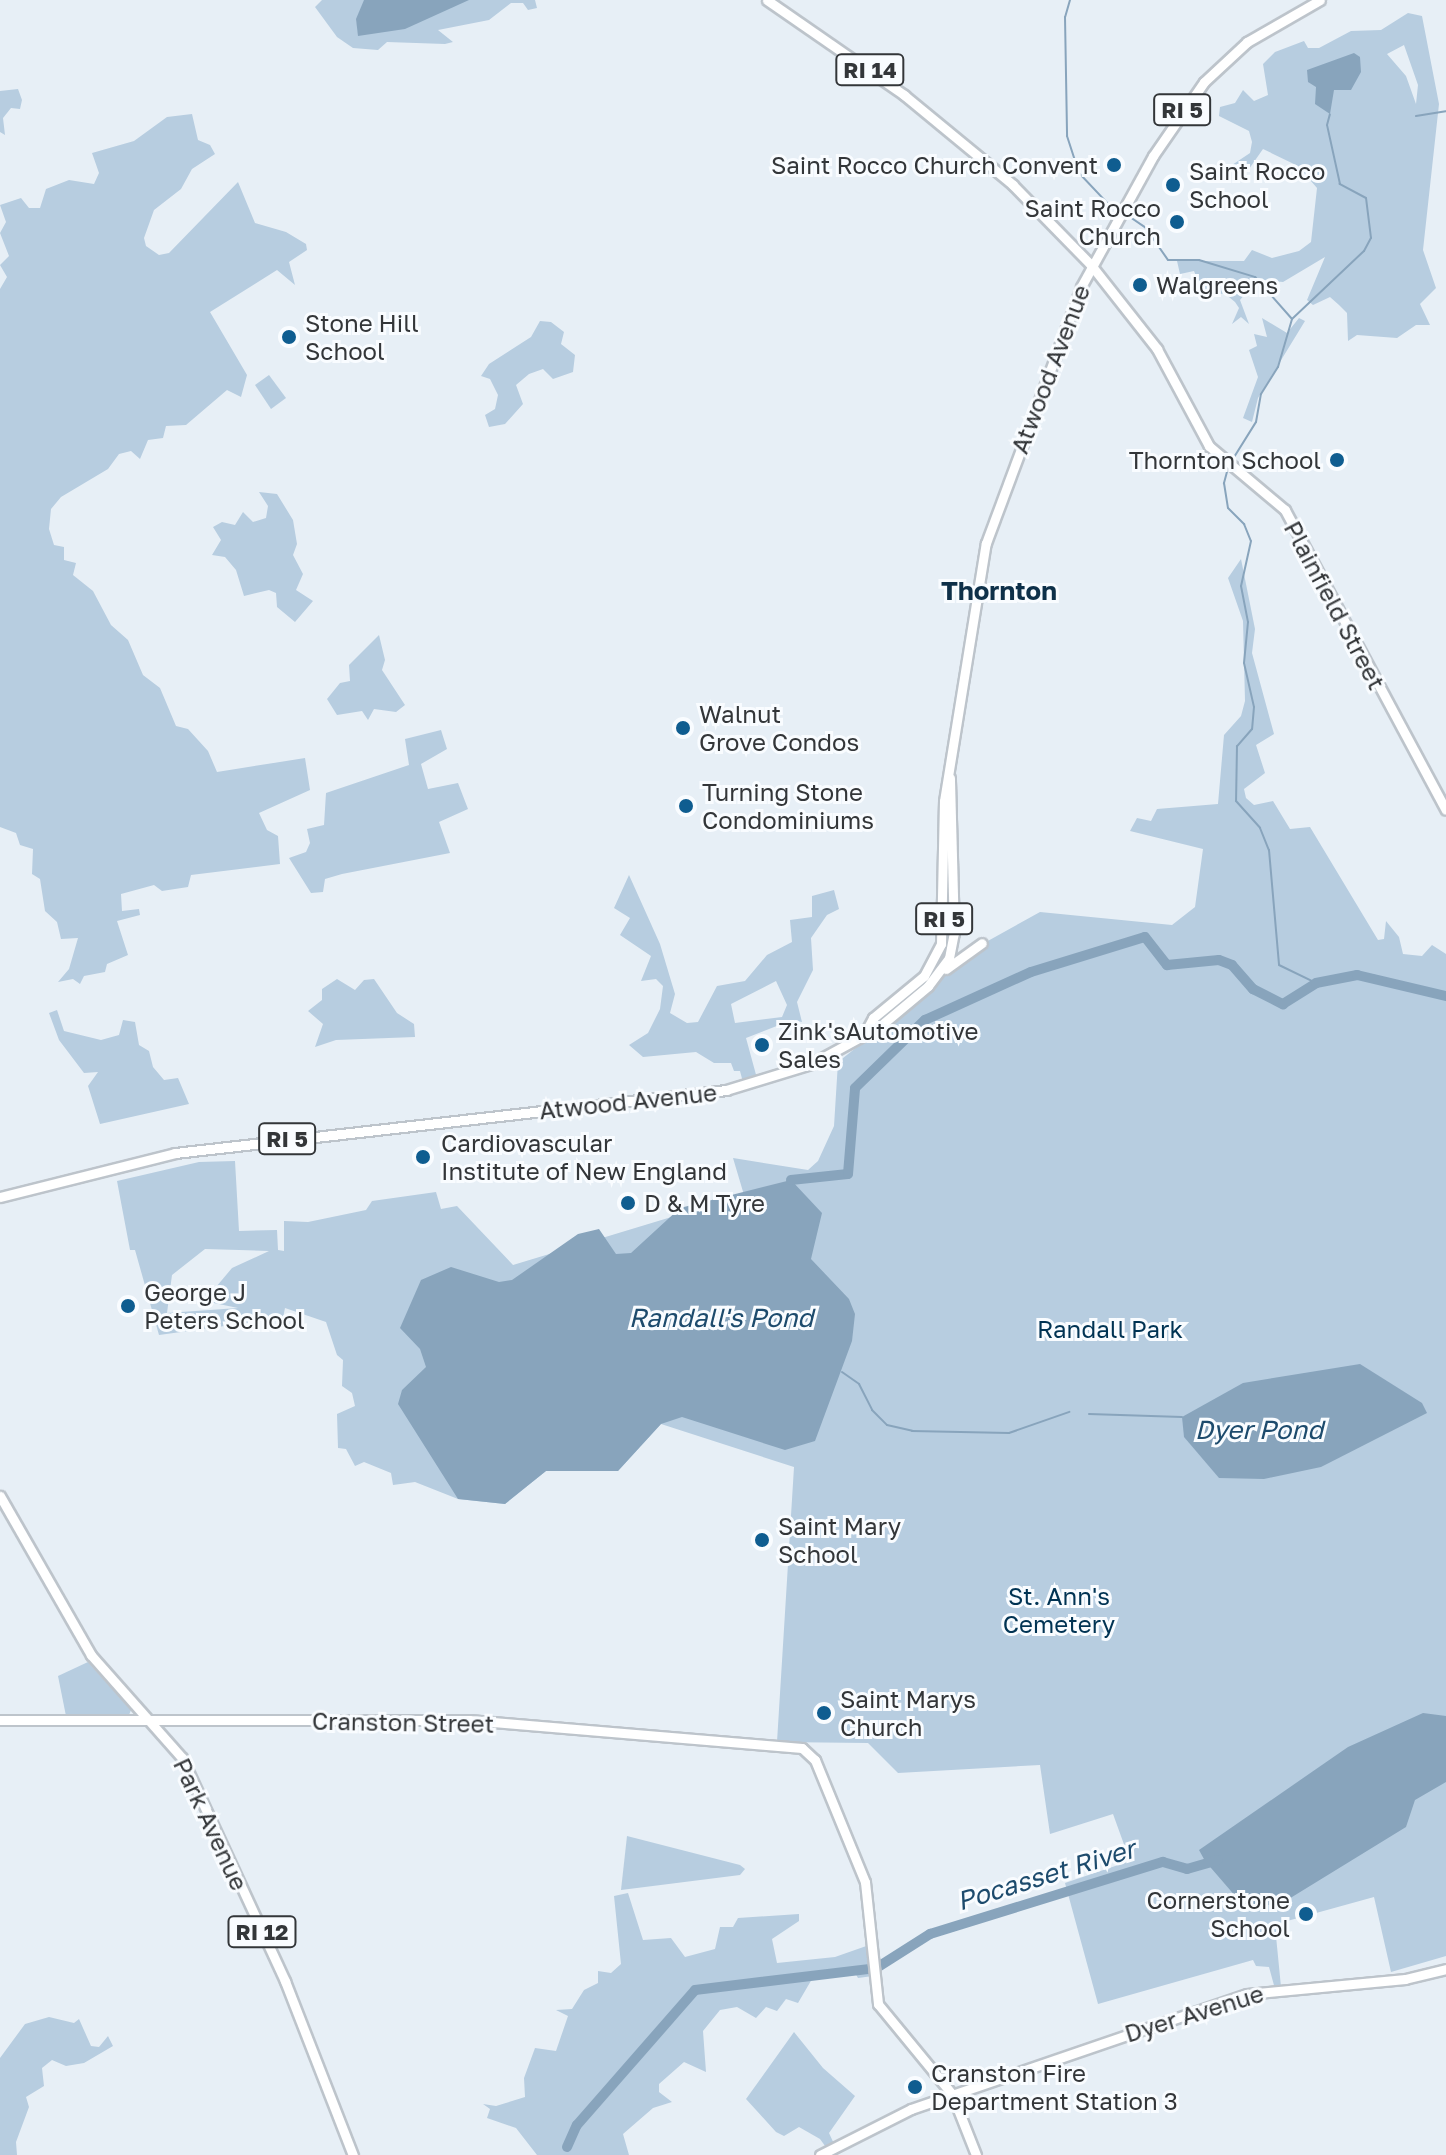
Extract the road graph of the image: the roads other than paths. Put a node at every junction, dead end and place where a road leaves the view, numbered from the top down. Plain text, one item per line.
1 (767, 0) edge
2 (1320, 0) edge
3 (1091, 265) junction
4 (950, 778) junction
5 (1446, 810) edge
6 (954, 933) junction
7 (938, 977) junction
8 (866, 1031) junction
9 (0, 1197) edge
10 (0, 1496) edge
11 (0, 1720) edge
12 (150, 1721) junction
13 (1446, 1969) edge
14 (952, 2094) junction
15 (353, 2155) edge
16 (820, 2155) edge
17 (976, 2155) edge

1 - 3 main road, RI 14
2 - 3 main road, Atwood Avenue / RI 5
3 - 4 main road, Atwood Avenue / RI 5
3 - 5 main road, Plainfield Street / RI 14
4 - 6 main road, Atwood Avenue / RI 5
4 - 8 main road, Atwood Avenue / RI 5
6 - 7 main road, Atwood Avenue / RI 5
6 - 7 main road
7 - 8 main road, Atwood Avenue / RI 5
8 - 9 main road, Atwood Avenue / RI 5
10 - 12 main road, RI 12
11 - 12 main road, Cranston Street
12 - 14 main road, Cranston Street
12 - 15 main road, Park Avenue / RI 12
13 - 14 main road, Dyer Avenue
14 - 16 main road, Dyer Avenue
14 - 17 main road

